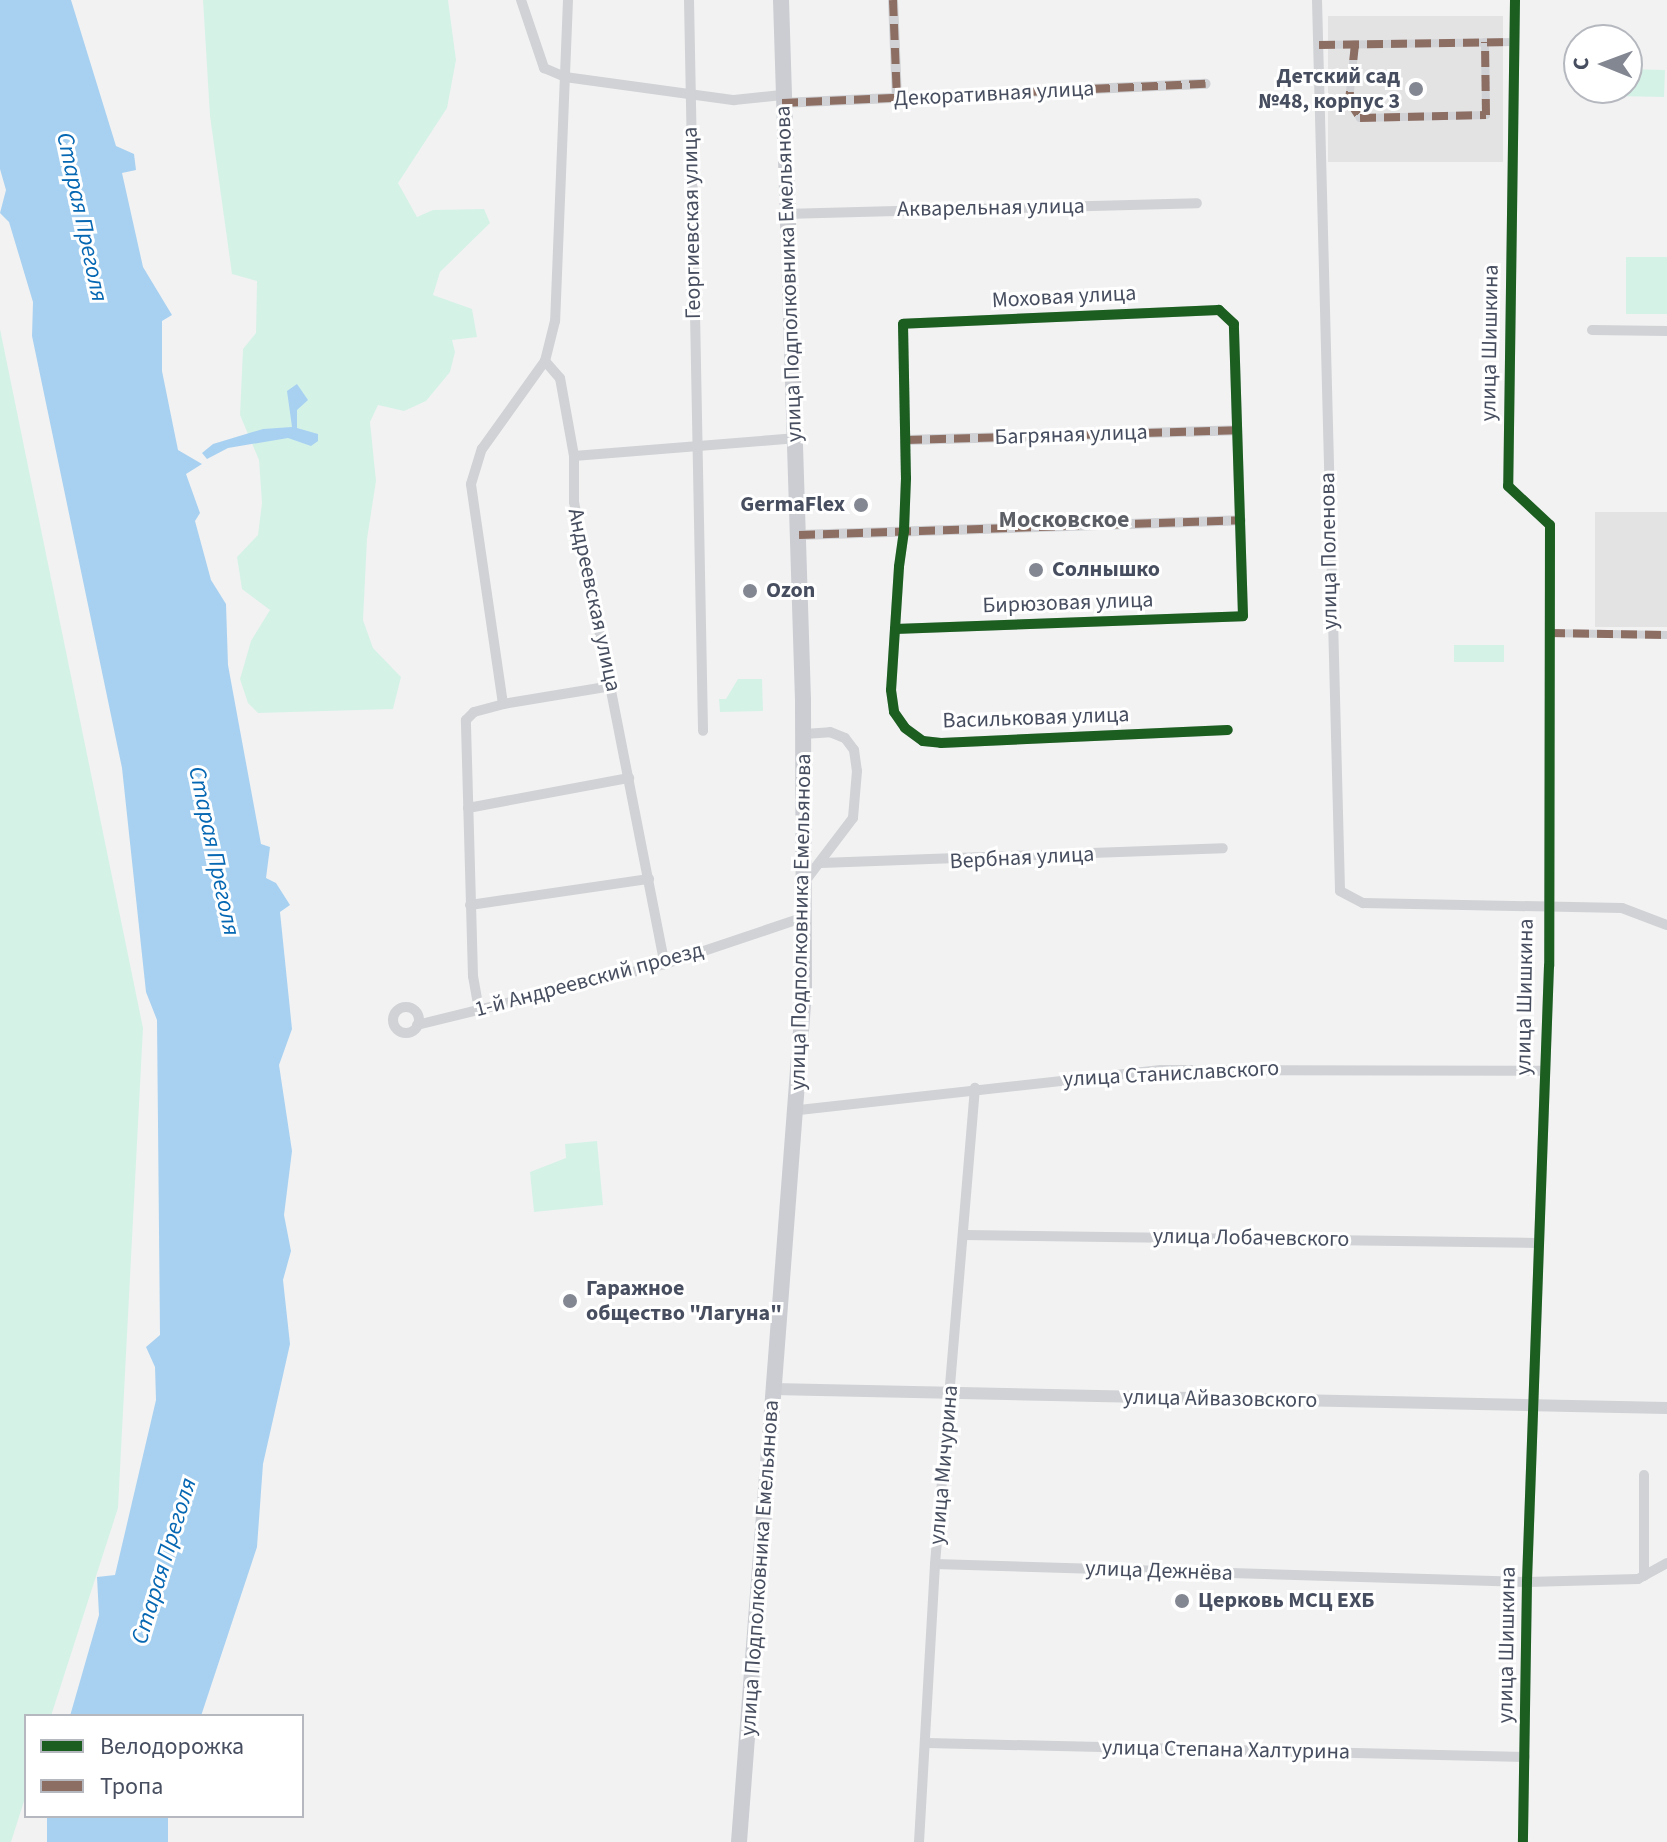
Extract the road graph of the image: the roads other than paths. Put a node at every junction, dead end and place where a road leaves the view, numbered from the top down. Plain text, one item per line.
1 (521, 0) edge
2 (568, 0) edge
3 (689, 0) edge
4 (781, 0) edge
5 (893, 0) edge
6 (1317, 0) edge
7 (1515, 0) edge
8 (1485, 42) junction
9 (1514, 42) junction
10 (1355, 44) junction
11 (1319, 45) junction
12 (565, 77) junction
13 (1206, 84) dead end
14 (690, 93) junction
15 (897, 98) junction
16 (782, 99) junction
17 (1197, 203) dead end
18 (784, 214) junction
19 (1592, 330) dead end
20 (1667, 331) edge
21 (545, 361) junction
22 (1237, 430) junction
23 (797, 438) junction
24 (906, 440) junction
25 (696, 445) junction
26 (574, 456) junction
27 (1241, 520) junction
28 (904, 531) junction
29 (799, 535) junction
30 (1243, 616) joint
31 (895, 629) junction
32 (1549, 633) junction
33 (1667, 635) edge
34 (612, 686) junction
35 (503, 704) junction
36 (1228, 730) dead end
37 (703, 731) dead end
38 (804, 734) junction
39 (629, 778) junction
40 (468, 808) junction
41 (1223, 848) dead end
42 (821, 863) junction
43 (649, 879) junction
44 (806, 880) junction
45 (470, 905) junction
46 (1546, 905) junction
47 (805, 917) junction
48 (1667, 925) edge
49 (665, 964) junction
50 (479, 1010) junction
51 (417, 1025) dead end
52 (1545, 1071) junction
53 (975, 1088) junction
54 (799, 1110) junction
55 (965, 1235) junction
56 (1537, 1243) junction
57 (773, 1389) junction
58 (950, 1393) junction
59 (1533, 1406) junction
60 (1667, 1408) edge
61 (1644, 1475) dead end
62 (1667, 1563) edge
63 (935, 1564) junction
64 (1644, 1576) junction
65 (1527, 1582) junction
66 (927, 1743) junction
67 (1525, 1757) junction
68 (739, 1842) edge
69 (919, 1842) edge
70 (1523, 1842) edge

1 - 12 street
2 - 12 street
3 - 14 street, Георгиевская улица
4 - 16 main road, улица Подполковника Емельянова
5 - 15 street
6 - 11 street, улица Поленова
7 - 9 street, улица Шишкина
8 - 9 street
8 - 10 street
8 - 10 street
9 - 32 street, улица Шишкина
10 - 11 street
11 - 46 street, улица Поленова
12 - 14 street, Декоративная улица
12 - 21 street
13 - 15 street, Декоративная улица
14 - 16 street, Декоративная улица
14 - 25 street, Георгиевская улица
15 - 16 street, Декоративная улица
16 - 18 main road, улица Подполковника Емельянова
17 - 18 street, Акварельная улица
18 - 23 main road, улица Подполковника Емельянова
19 - 20 street
21 - 26 street, Андреевская улица
21 - 35 street
22 - 24 street, Багряная улица
22 - 24 street, Моховая улица
22 - 27 street, Моховая улица
23 - 25 street
23 - 29 main road, улица Подполковника Емельянова
24 - 28 street, Моховая улица
25 - 26 street
25 - 37 street, Георгиевская улица
26 - 34 street, Андреевская улица
27 - 28 street
27 - 30 street, Моховая улица
28 - 29 street
28 - 31 street, Моховая улица
29 - 38 main road, улица Подполковника Емельянова
30 - 31 street, Бирюзовая улица
31 - 36 street, Васильковая улица
32 - 33 street
32 - 46 street, улица Шишкина
34 - 35 street
34 - 39 street, Андреевская улица
35 - 40 street
38 - 42 street
38 - 44 main road, улица Подполковника Емельянова
39 - 40 street
39 - 43 street, Андреевская улица
40 - 45 street
41 - 42 street, Вербная улица
42 - 44 street
43 - 45 street
43 - 49 street, Андреевская улица
44 - 47 main road, улица Подполковника Емельянова
45 - 50 street
46 - 48 street
46 - 52 street, улица Шишкина
47 - 49 street, 1-й Андреевский проезд
47 - 54 main road, улица Подполковника Емельянова
49 - 50 street, 1-й Андреевский проезд
50 - 51 street, 1-й Андреевский проезд
52 - 53 street, улица Станиславского
52 - 56 street, улица Шишкина
53 - 54 street, улица Станиславского
53 - 55 street, улица Мичурина
54 - 57 main road, улица Подполковника Емельянова
55 - 56 street, улица Лобачевского
55 - 58 street, улица Мичурина
56 - 59 street, улица Шишкина
57 - 58 street, улица Айвазовского
57 - 68 main road, улица Подполковника Емельянова
58 - 59 street, улица Айвазовского
58 - 63 street, улица Мичурина
59 - 60 street, улица Айвазовского
59 - 65 street, улица Шишкина
61 - 64 street
62 - 64 street
63 - 65 street, улица Дежнёва
63 - 66 street, улица Мичурина
64 - 65 street, улица Дежнёва
65 - 67 street, улица Шишкина
66 - 67 street, улица Степана Халтурина
66 - 69 street, улица Мичурина
67 - 70 street, улица Шишкина

